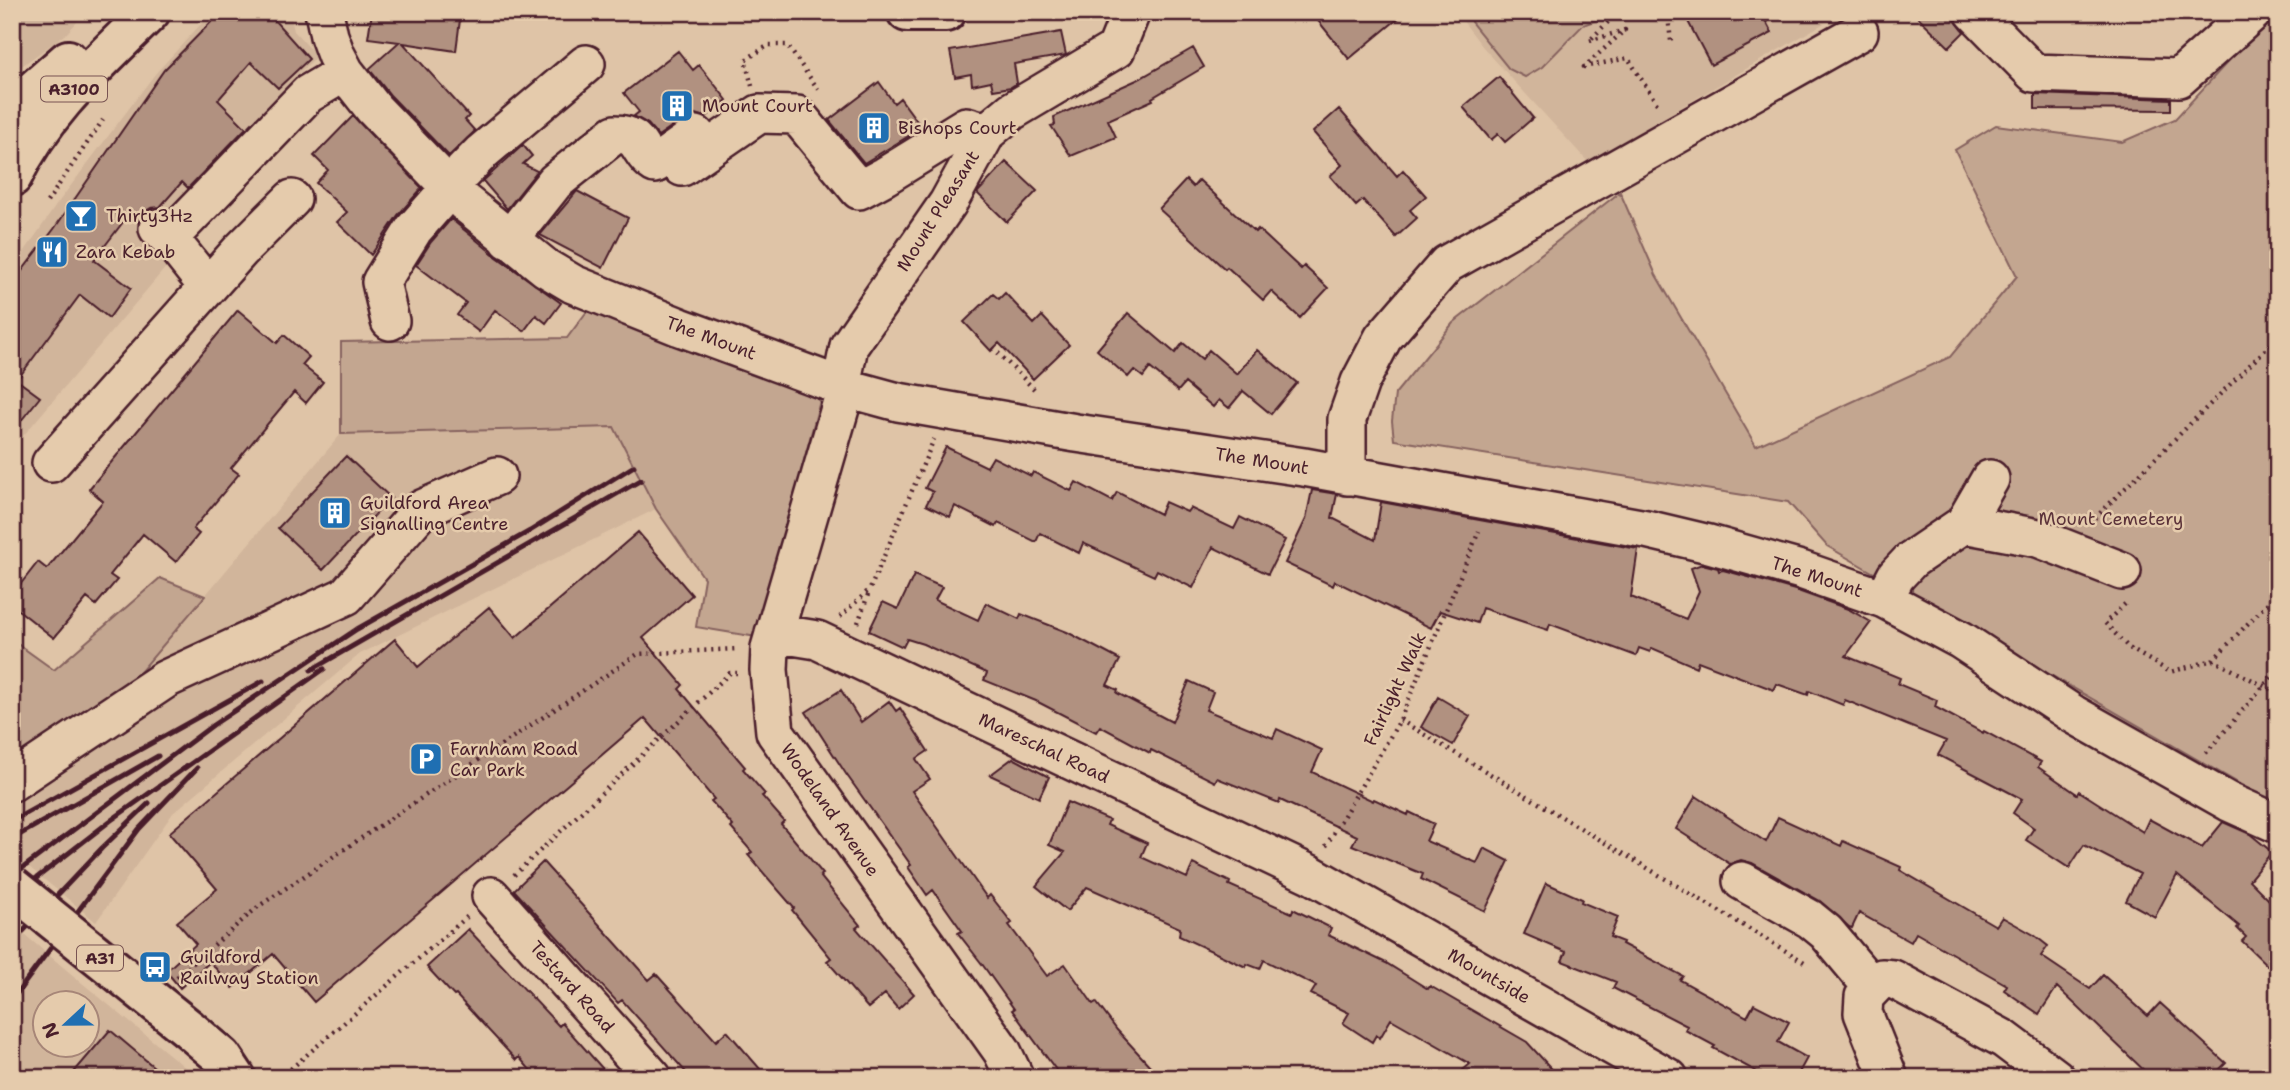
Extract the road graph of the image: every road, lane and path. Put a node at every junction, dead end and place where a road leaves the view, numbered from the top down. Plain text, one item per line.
1 (119, 12) edge
2 (150, 12) edge
3 (324, 12) edge
4 (907, 12) edge
5 (946, 12) edge
6 (1131, 12) edge
7 (1618, 12) edge
8 (1664, 12) edge
9 (1974, 12) edge
10 (2253, 12) edge
11 (1859, 32) dead end
12 (1671, 41) dead end
13 (586, 64) dead end
14 (345, 72) junction
15 (754, 93) joint
16 (12, 110) edge
17 (797, 114) junction
18 (1665, 116) dead end
19 (93, 123) dead end
20 (987, 132) junction
21 (682, 167) dead end
22 (12, 177) edge
23 (449, 187) junction
24 (292, 199) dead end
25 (47, 202) dead end
26 (509, 240) junction
27 (208, 287) junction
28 (390, 321) dead end
29 (2278, 337) edge
30 (993, 348) dead end
31 (844, 387) junction
32 (1043, 397) dead end
33 (947, 409) junction
34 (51, 463) dead end
35 (1347, 475) junction
36 (497, 476) dead end
37 (1990, 479) dead end
38 (1964, 524) junction
39 (1473, 547) dead end
40 (2065, 549) junction
41 (2122, 571) joint
42 (2278, 592) edge
43 (1884, 599) junction
44 (817, 639) junction
45 (771, 650) junction
46 (2213, 660) junction
47 (2278, 669) edge
48 (2263, 685) junction
49 (2278, 693) edge
50 (1400, 720) junction
51 (2186, 777) junction
52 (12, 782) edge
53 (2278, 824) edge
54 (1310, 874) junction
55 (1742, 881) dead end
56 (12, 887) edge
57 (491, 896) junction
58 (1816, 969) dead end
59 (173, 980) dead end
60 (1872, 987) junction
61 (236, 1078) edge
62 (280, 1078) edge
63 (653, 1078) edge
64 (1015, 1078) edge
65 (1669, 1078) edge
66 (1889, 1078) edge
67 (2056, 1078) edge

1 - 16 main road, A3100
2 - 22 main road, A3100
3 - 14 street, The Mount
4 - 5 main road
6 - 20 street, Mount Pleasant
7 - 18 path
8 - 12 path
9 - 10 street
11 - 35 street
13 - 23 street
14 - 23 street, The Mount
14 - 27 street
15 - 17 path
15 - 26 street
17 - 20 street
17 - 21 street
19 - 25 path
20 - 31 street, Mount Pleasant
23 - 26 street, The Mount
23 - 28 street
24 - 27 street
26 - 31 street, The Mount
27 - 34 street
29 - 40 path
30 - 32 path
31 - 33 street, The Mount
31 - 45 street, Wodeland Avenue
33 - 35 street, The Mount
33 - 44 path
35 - 43 street, The Mount
36 - 52 street
37 - 38 street
38 - 40 street
38 - 43 street
39 - 50 path, Fairlight Walk
40 - 41 street
41 - 46 path
42 - 46 path
43 - 51 street, The Mount
44 - 45 street, Mareschal Road
44 - 54 street, Mareschal Road
45 - 57 path
45 - 59 path
45 - 64 street, Wodeland Avenue
46 - 48 path
47 - 48 path
48 - 49 path
48 - 51 path
50 - 54 path, Fairlight Walk
50 - 58 path
51 - 53 street, The Mount
54 - 65 street, Mountside
55 - 60 street
56 - 61 main road, A31, bridge
57 - 62 path
57 - 63 street, Testard Road
60 - 66 street
60 - 67 street

